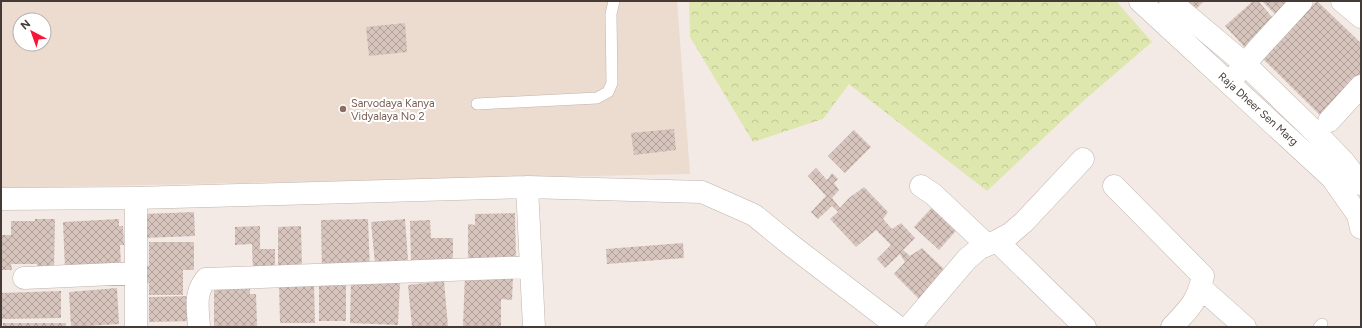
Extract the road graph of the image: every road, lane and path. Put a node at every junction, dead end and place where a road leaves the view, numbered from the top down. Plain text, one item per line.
1 (614, 1) edge
2 (1140, 1) edge
3 (1170, 1) edge
4 (1302, 1) edge
5 (1342, 1) edge
6 (1361, 17) edge
7 (1245, 64) junction
8 (1229, 83) junction
9 (1361, 86) edge
10 (477, 104) dead end
11 (1330, 121) dead end
12 (1083, 159) dead end
13 (1361, 184) edge
14 (921, 186) dead end
15 (1114, 186) dead end
16 (527, 187) junction
17 (136, 198) junction
18 (1, 199) edge
19 (1361, 228) edge
20 (992, 243) junction
21 (531, 267) junction
22 (136, 273) junction
23 (24, 278) dead end
24 (1200, 287) junction
25 (136, 327) edge
26 (199, 327) edge
27 (534, 327) edge
28 (898, 327) edge
29 (909, 327) edge
30 (1085, 327) edge
31 (1172, 327) edge
32 (1245, 327) edge

1 - 10 lane
2 - 8 street, Raja Dheer Sen Marg
3 - 7 street, Raja Dheer Sen Marg
4 - 7 street
5 - 6 street
7 - 8 street
7 - 13 street, Raja Dheer Sen Marg
8 - 19 street, Raja Dheer Sen Marg
9 - 11 street
12 - 20 street
14 - 20 street
15 - 24 street
16 - 17 street
16 - 21 street
16 - 28 street
17 - 18 street
17 - 22 street
20 - 29 street
20 - 30 street
21 - 26 street
21 - 27 street
22 - 23 street
22 - 25 street
24 - 31 street
24 - 32 street

